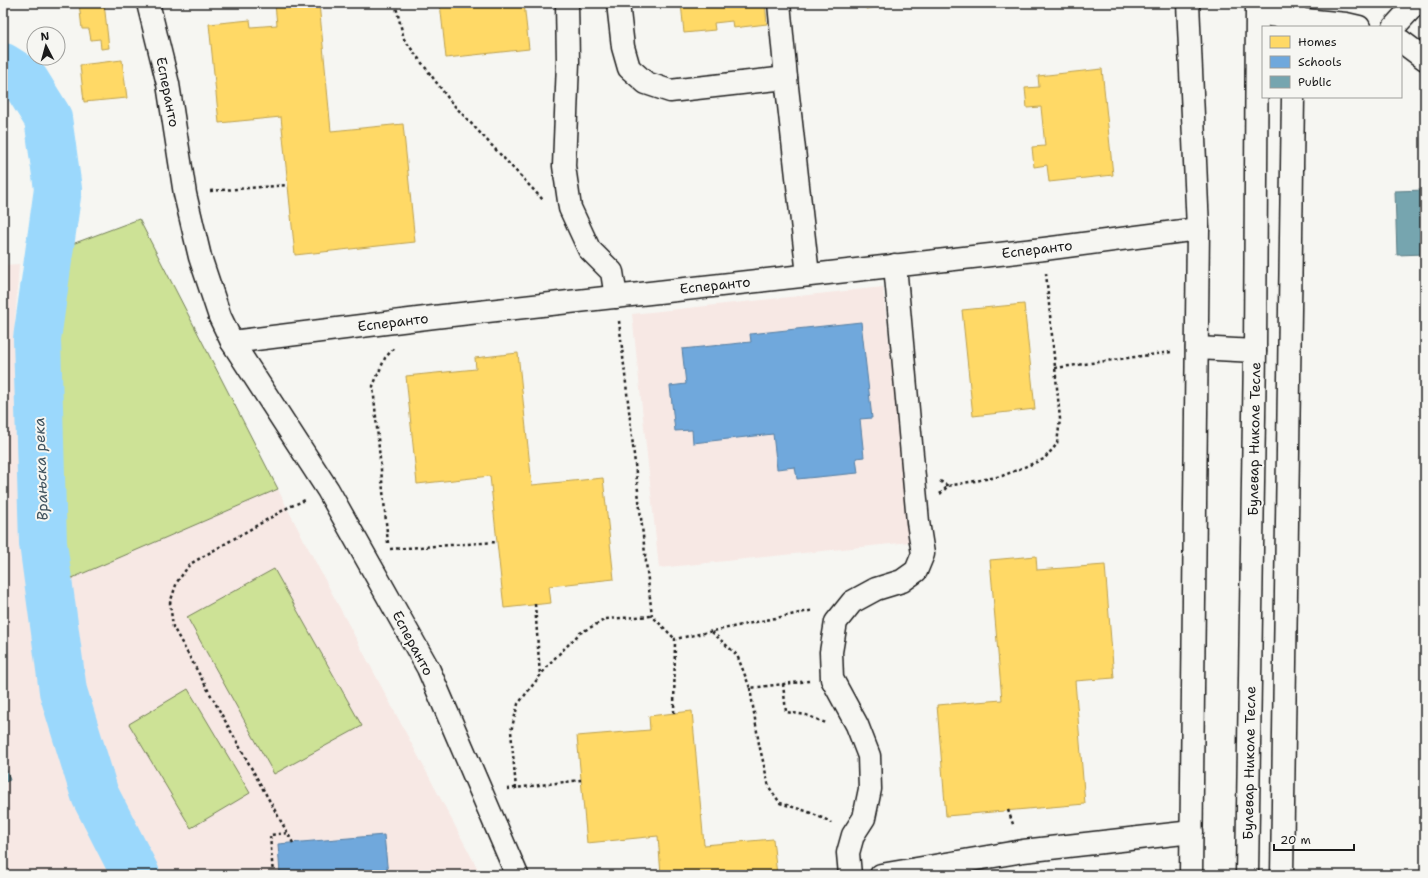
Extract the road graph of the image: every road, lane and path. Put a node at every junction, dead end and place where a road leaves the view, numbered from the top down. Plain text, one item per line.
1 (148, 3) edge
2 (395, 3) edge
3 (567, 3) edge
4 (618, 3) edge
5 (779, 3) edge
6 (1188, 3) edge
7 (1416, 3) edge
8 (1258, 8) edge
9 (1294, 16) edge
10 (1355, 26) edge
11 (1395, 26) edge
12 (1402, 43) edge
13 (1425, 59) edge
14 (786, 78) junction
15 (1293, 98) edge
16 (288, 185) dead end
17 (185, 194) junction
18 (546, 204) dead end
19 (1198, 229) junction
20 (1044, 249) junction
21 (895, 266) junction
22 (808, 275) junction
23 (616, 296) junction
24 (232, 342) junction
25 (395, 346) dead end
26 (1197, 348) junction
27 (1255, 351) junction
28 (1055, 368) junction
29 (328, 490) junction
30 (918, 522) junction
31 (497, 542) dead end
32 (852, 602) junction
33 (536, 604) dead end
34 (652, 616) junction
35 (711, 632) junction
36 (675, 639) junction
37 (540, 676) junction
38 (832, 679) junction
39 (783, 684) junction
40 (750, 688) junction
41 (674, 713) dead end
42 (830, 726) dead end
43 (581, 780) dead end
44 (516, 789) junction
45 (481, 791) junction
46 (1192, 832) junction
47 (288, 833) junction
48 (293, 842) dead end
49 (848, 853) junction
50 (273, 875) edge
51 (517, 875) edge
52 (850, 875) edge
53 (881, 875) edge
54 (1191, 875) edge
55 (1247, 875) edge
56 (1282, 875) edge

1 - 17 street, Есперанто
2 - 18 path
3 - 23 street
4 - 14 street
5 - 14 street
6 - 19 street
7 - 11 street
8 - 9 street
8 - 27 street, Булевар Николе Тесле
9 - 10 street
12 - 13 street
14 - 22 street
15 - 56 street
16 - 17 path
17 - 24 street, Есперанто
19 - 20 street, Есперанто
19 - 26 street
20 - 21 street, Есперанто
20 - 28 path
21 - 22 street, Есперанто
21 - 30 street
22 - 23 street, Есперанто
23 - 24 street, Есперанто
23 - 34 path
24 - 29 street, Есперанто
25 - 31 path
26 - 27 street
26 - 28 path
26 - 46 street
27 - 55 street, Булевар Николе Тесле
28 - 30 path
29 - 45 street, Есперанто
29 - 47 path
30 - 32 street
32 - 35 path
32 - 38 street
33 - 37 path
34 - 36 path
34 - 37 path
35 - 36 path
35 - 40 path
36 - 41 path
37 - 44 path
38 - 39 path
38 - 49 street
39 - 40 path
39 - 42 path
40 - 49 path
43 - 44 path
44 - 45 path
45 - 51 street, Есперанто
46 - 53 street
46 - 54 street
47 - 48 path
47 - 50 path
49 - 52 street

